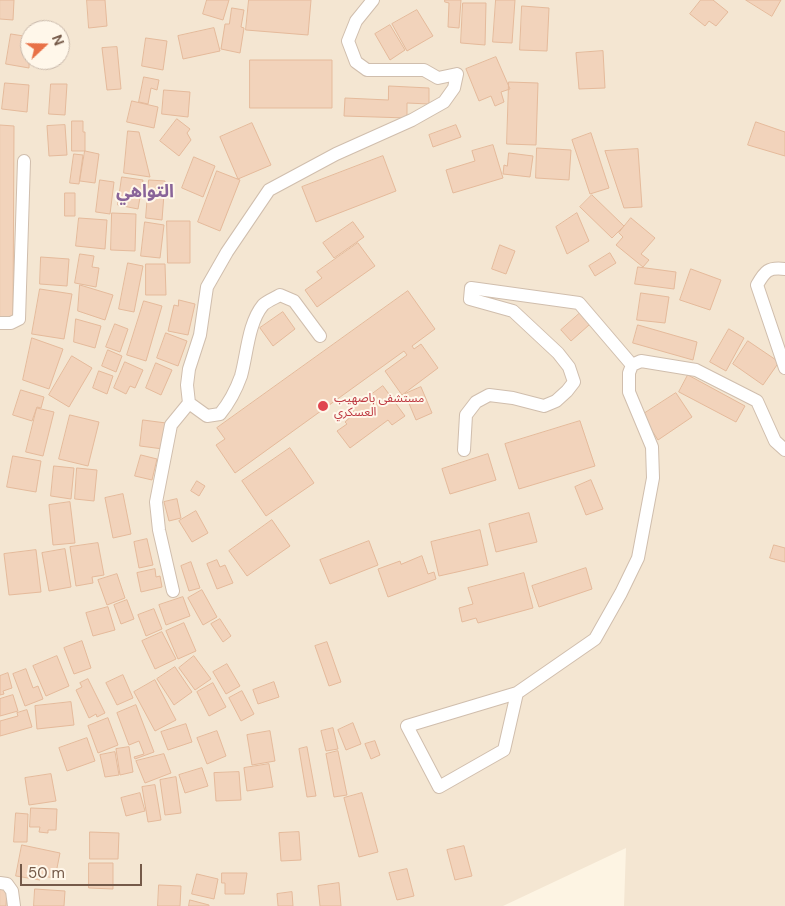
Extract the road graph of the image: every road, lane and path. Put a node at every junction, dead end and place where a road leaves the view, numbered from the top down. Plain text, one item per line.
1 (373, 0) edge
2 (24, 161) dead end
3 (785, 269) edge
4 (0, 323) edge
5 (320, 336) dead end
6 (632, 365) junction
7 (785, 368) edge
8 (189, 403) junction
9 (464, 450) dead end
10 (785, 450) edge
11 (173, 591) dead end
12 (517, 693) junction
13 (0, 883) edge
14 (14, 906) edge

1 - 8 street
2 - 4 street
3 - 7 street
5 - 8 street
6 - 9 street
6 - 10 street
6 - 12 street
8 - 11 street
12 - 12 street
13 - 14 street

